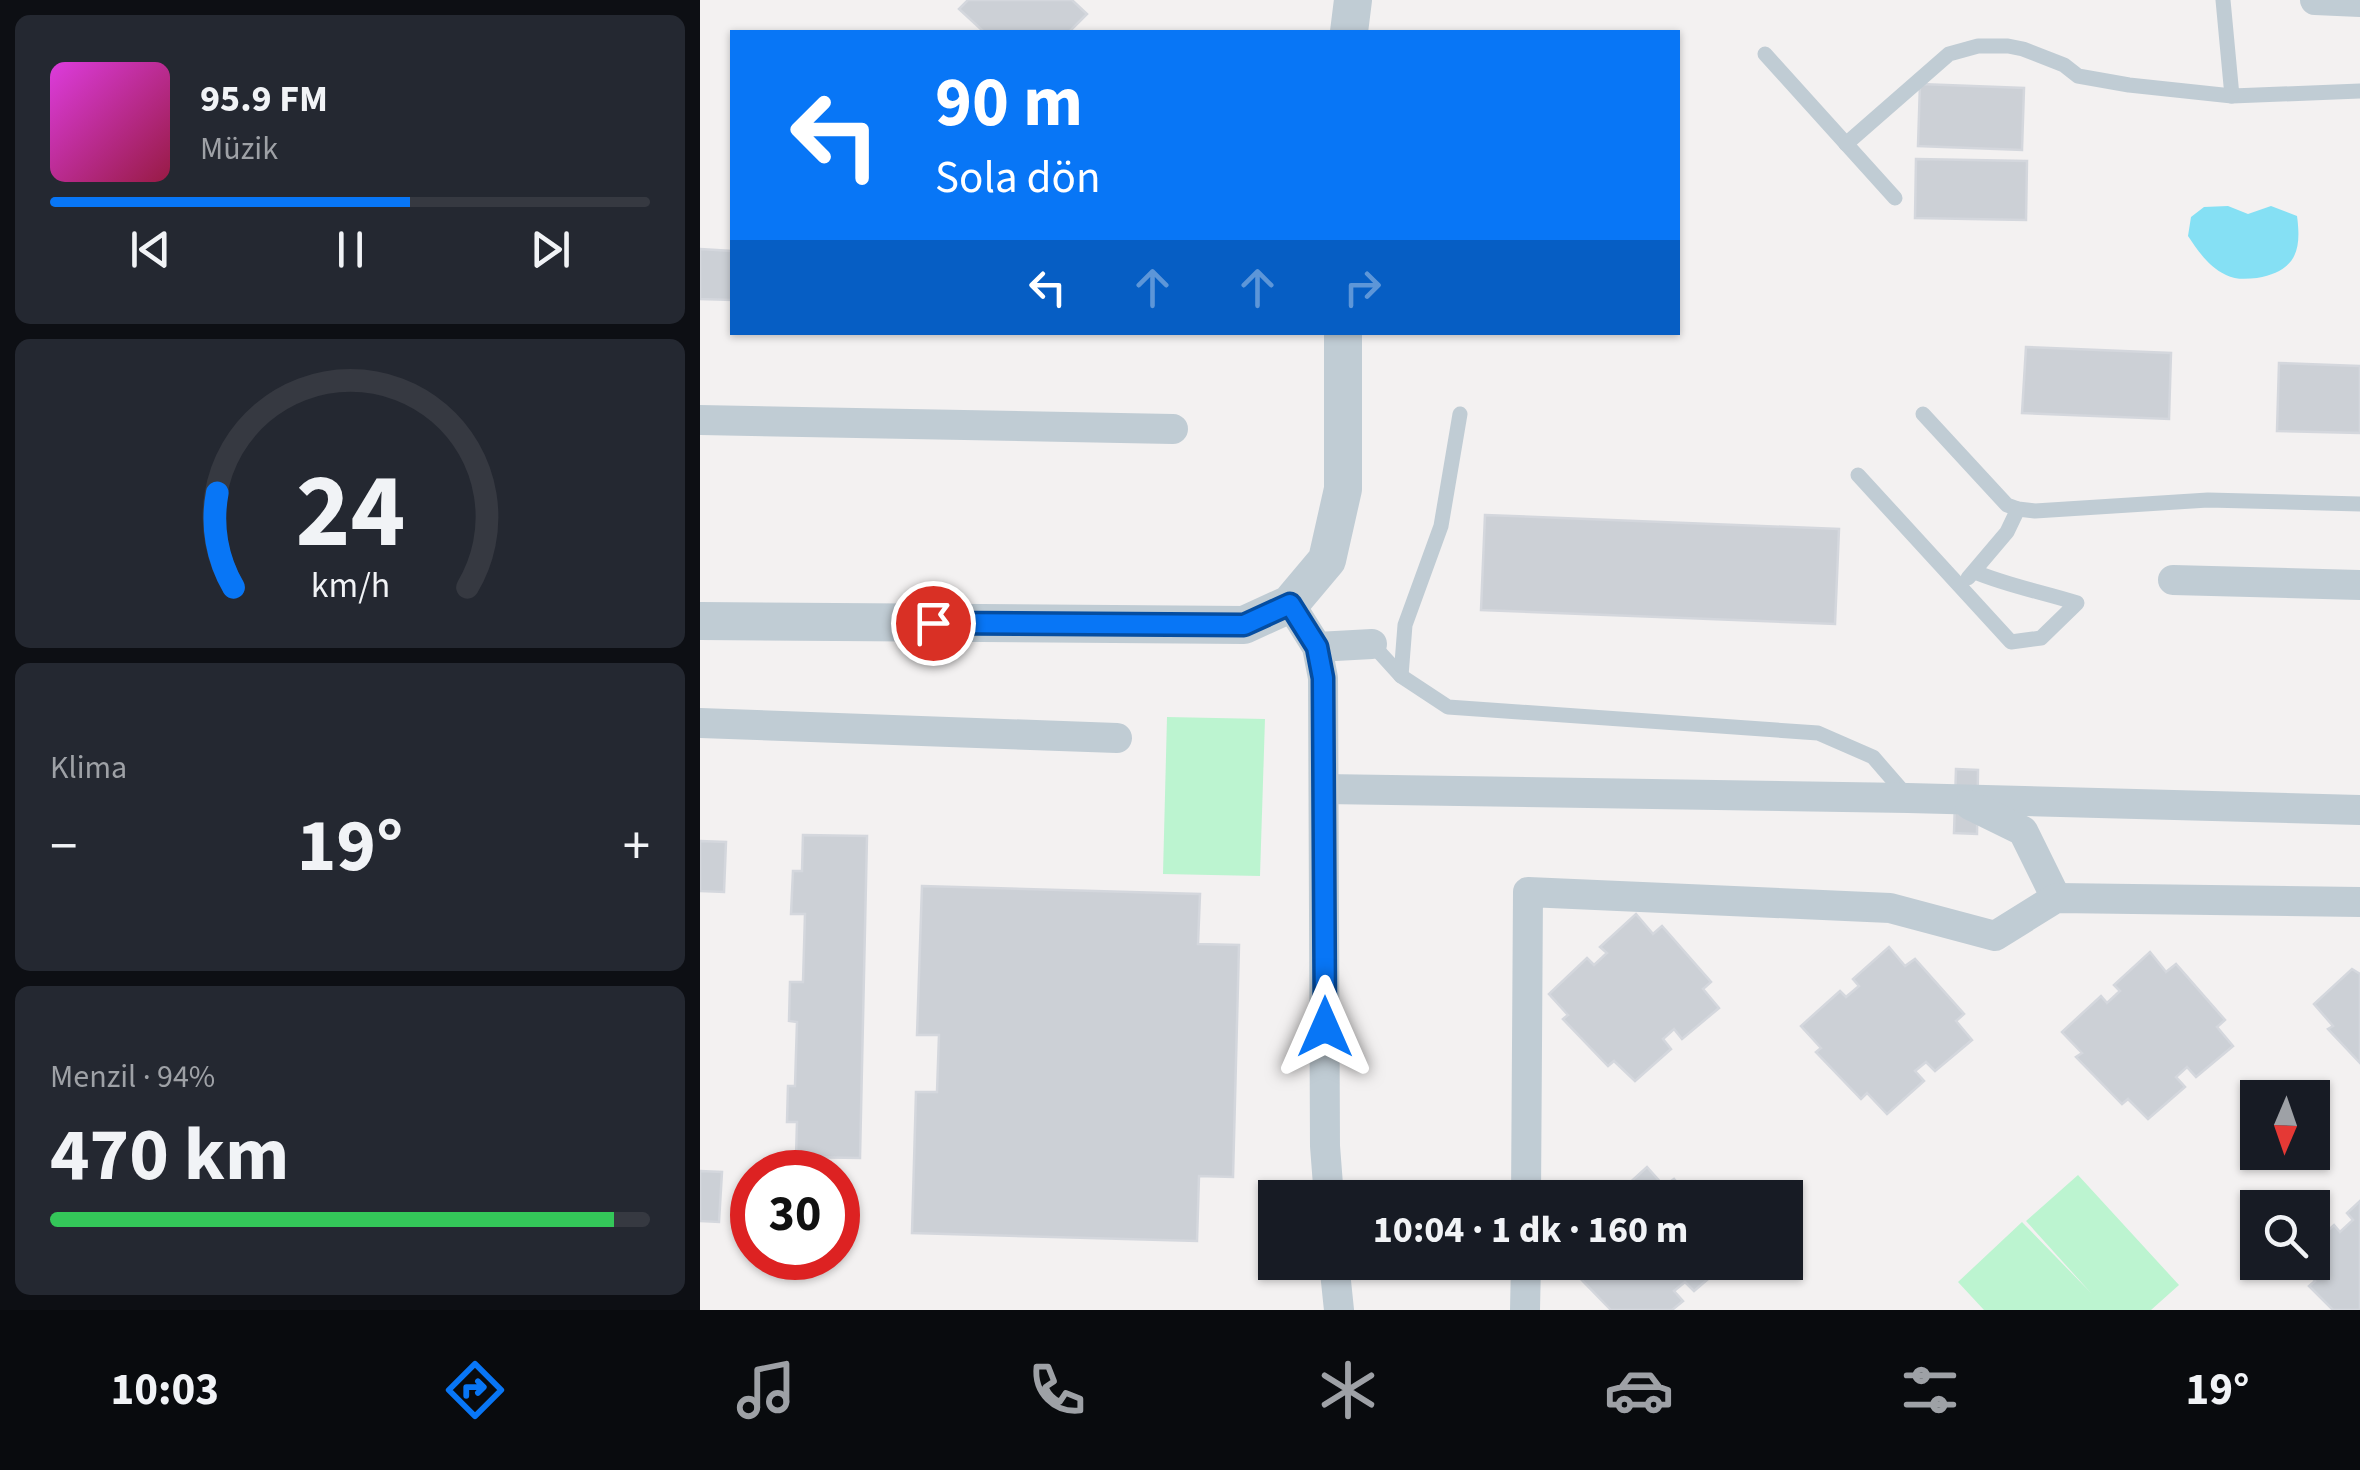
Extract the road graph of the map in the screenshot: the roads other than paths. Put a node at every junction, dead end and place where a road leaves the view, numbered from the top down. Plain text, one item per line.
1 (1353, 0) edge
2 (2223, 0) edge
3 (2315, 0) edge
4 (2360, 2) edge
5 (1349, 30) edge
6 (1765, 54) dead end
7 (2360, 90) edge
8 (2232, 96) junction
9 (1846, 144) junction
10 (1894, 198) dead end
11 (1344, 335) edge
12 (1460, 414) dead end
13 (1923, 414) dead end
14 (700, 420) edge
15 (1174, 429) dead end
16 (1858, 475) dead end
17 (2360, 504) edge
18 (2018, 509) junction
19 (1975, 572) junction
20 (2173, 580) dead end
21 (2360, 585) edge
22 (1961, 587) junction
23 (1290, 604) junction
24 (700, 621) edge
25 (1372, 644) joint
26 (1317, 647) junction
27 (1402, 676) junction
28 (700, 723) edge
29 (1118, 738) dead end
30 (1324, 788) junction
31 (1908, 798) junction
32 (1958, 800) junction
33 (2360, 810) edge
34 (2056, 898) junction
35 (2360, 902) edge
36 (1328, 1180) edge
37 (1526, 1180) edge
38 (1336, 1280) edge
39 (1526, 1280) edge
40 (1339, 1310) edge
41 (1526, 1310) edge

1 - 5 street
2 - 8 lane
3 - 4 street
6 - 9 lane
7 - 8 lane
8 - 9 lane
9 - 10 lane
11 - 23 street
12 - 27 lane
13 - 18 lane
14 - 15 street
16 - 22 lane
17 - 18 lane
18 - 19 lane
19 - 22 lane
19 - 22 lane
20 - 21 street
23 - 24 street
23 - 26 street
25 - 26 street
25 - 27 lane
26 - 30 street
27 - 31 lane
28 - 29 street
30 - 31 street
30 - 36 street
31 - 32 street
32 - 33 street
32 - 34 street
34 - 35 street
34 - 37 street
38 - 40 street
39 - 41 street

